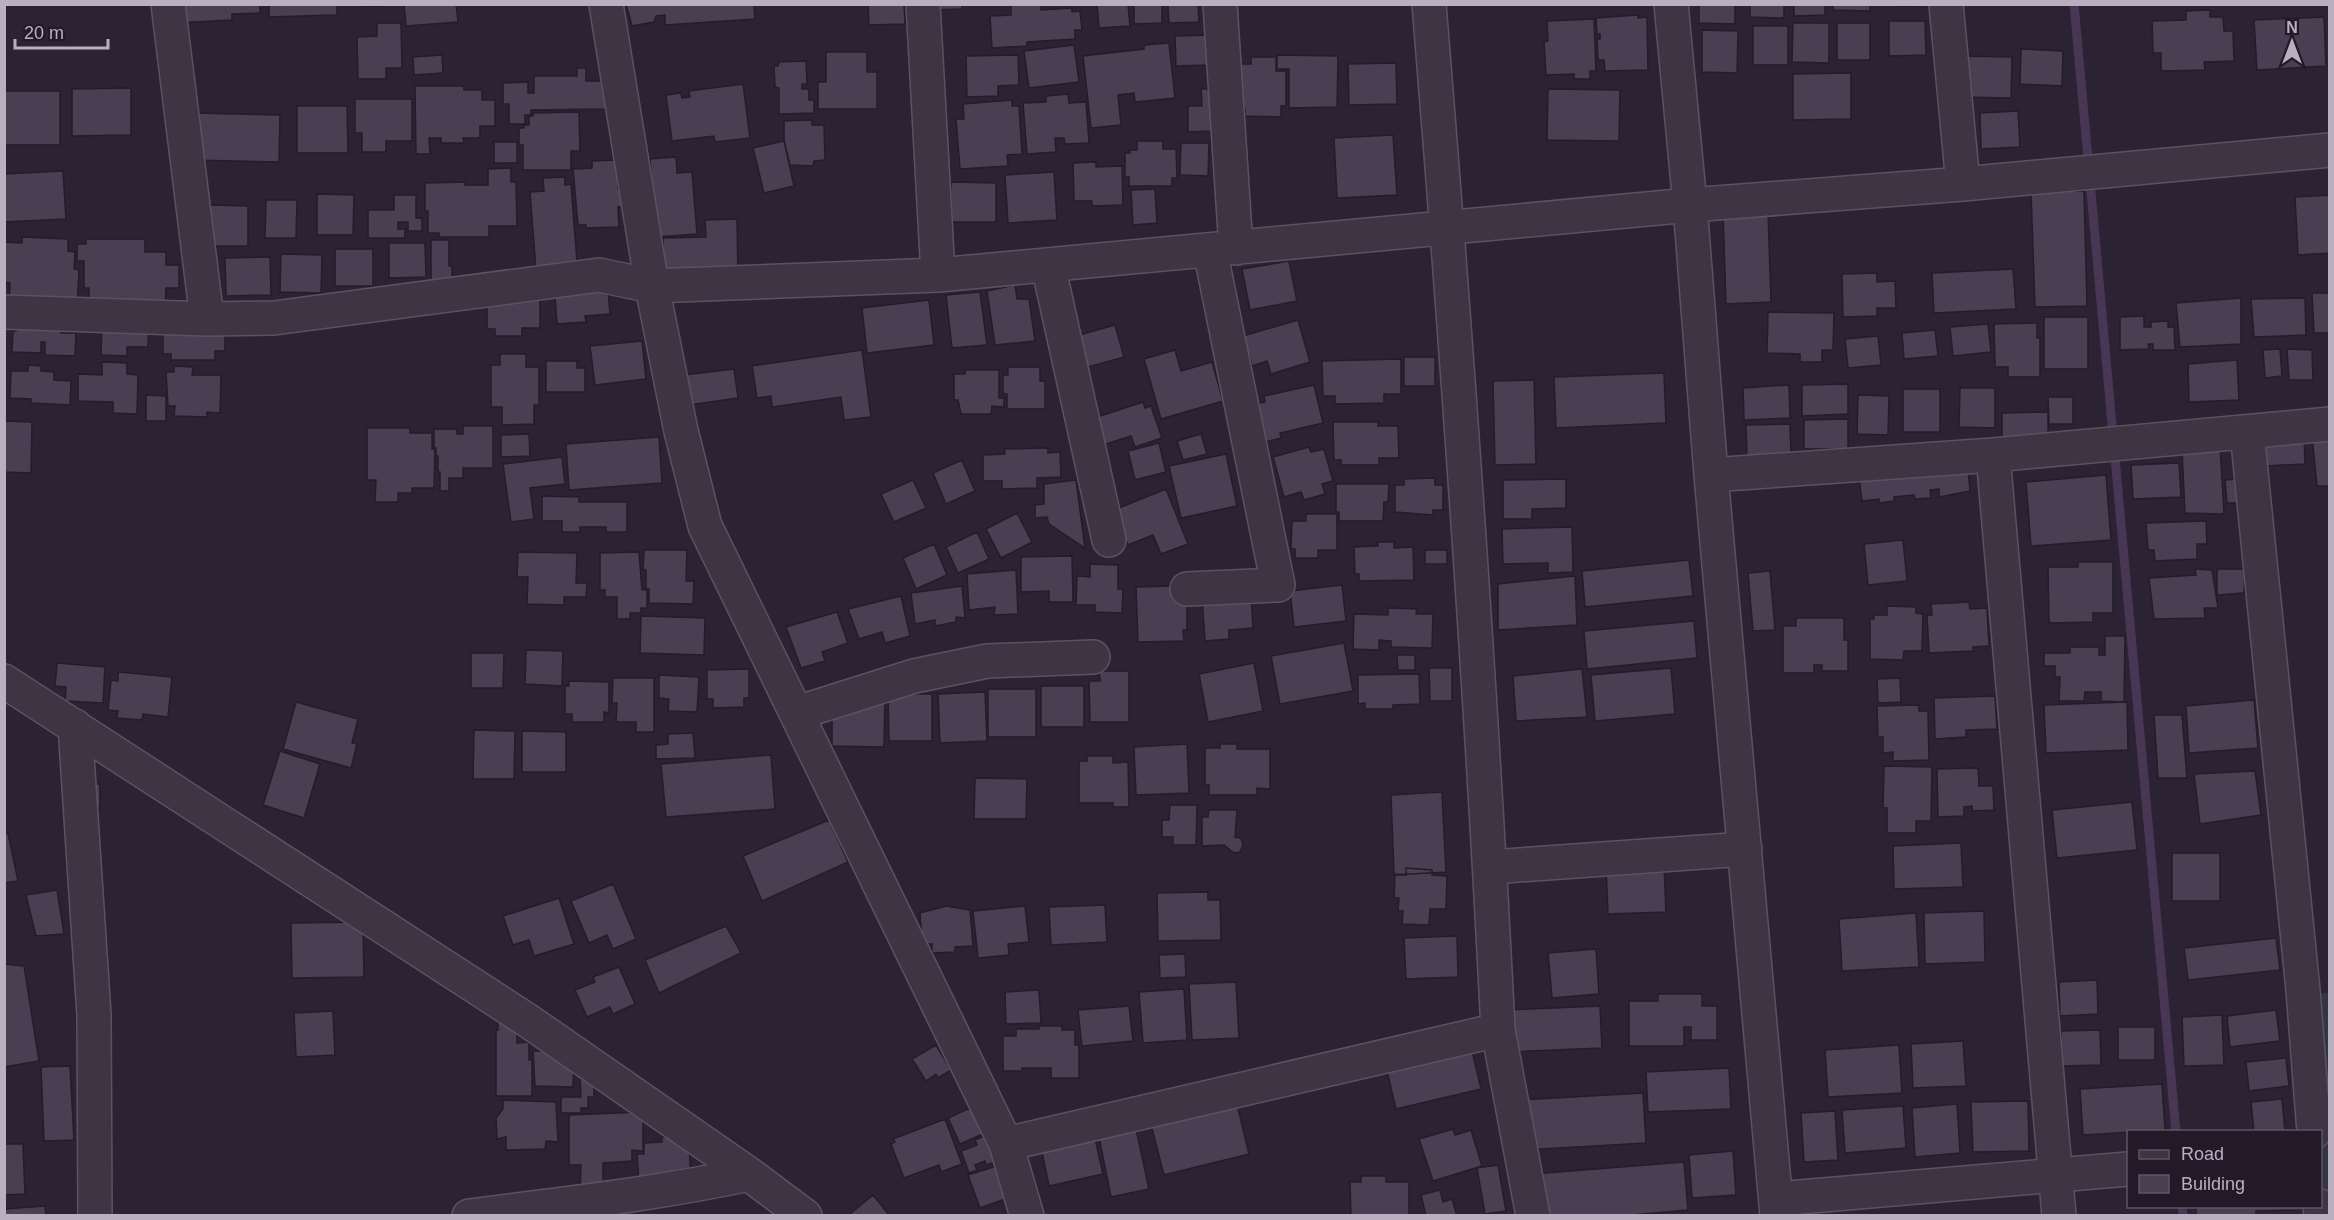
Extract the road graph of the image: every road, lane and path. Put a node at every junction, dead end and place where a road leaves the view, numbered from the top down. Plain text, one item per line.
1 (168, 4) edge
2 (606, 4) edge
3 (923, 4) edge
4 (1220, 4) edge
5 (1429, 4) edge
6 (1671, 4) edge
7 (1946, 4) edge
8 (2330, 150) edge
9 (1963, 184) junction
10 (1690, 205) junction
11 (1447, 228) junction
12 (1223, 249) junction
13 (1048, 265) junction
14 (938, 274) junction
15 (652, 286) junction
16 (4, 312) edge
17 (207, 319) junction
18 (2330, 424) edge
19 (2247, 432) junction
20 (1993, 455) junction
21 (1711, 476) junction
22 (1109, 540) dead end
23 (1187, 589) dead end
24 (1093, 657) dead end
25 (4, 681) edge
26 (796, 713) junction
27 (75, 726) junction
28 (1745, 849) junction
29 (1490, 867) junction
30 (2316, 989) edge
31 (1498, 1030) junction
32 (2314, 1130) edge
33 (1006, 1144) junction
34 (2127, 1169) edge
35 (749, 1174) junction
36 (2056, 1175) junction
37 (1777, 1207) edge
38 (800, 1214) edge
39 (95, 1215) edge
40 (469, 1215) edge
41 (1027, 1215) edge
42 (1533, 1215) edge
43 (2059, 1215) edge

1 - 17 street
2 - 15 street
3 - 14 street
4 - 12 street
5 - 11 street
6 - 10 street
7 - 9 street
8 - 9 street
9 - 10 street
10 - 11 street
10 - 21 street
11 - 12 street
11 - 29 street
12 - 13 street
12 - 23 street
13 - 14 street
13 - 22 street
14 - 15 street
15 - 17 street
15 - 26 street
16 - 17 street
18 - 19 street
19 - 20 street
19 - 30 street
20 - 21 street
20 - 36 street
21 - 28 street
24 - 26 street
25 - 27 street
26 - 33 street
27 - 35 street
27 - 39 street
28 - 29 street
28 - 37 street
29 - 31 street
30 - 32 street
31 - 33 street
31 - 42 street
33 - 41 street
34 - 36 street
35 - 38 street
35 - 40 street
36 - 37 street
36 - 43 street

